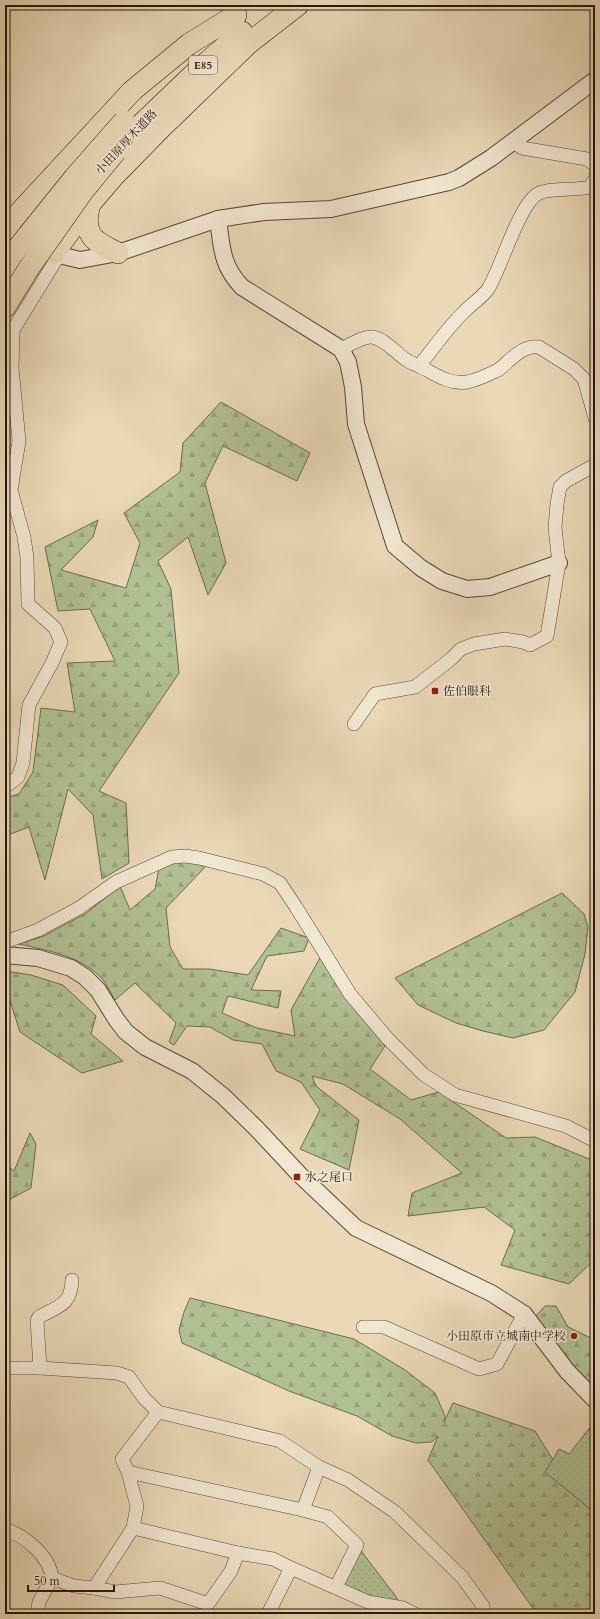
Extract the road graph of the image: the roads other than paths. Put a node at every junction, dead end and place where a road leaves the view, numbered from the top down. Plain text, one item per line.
1 (278, 5) edge
2 (298, 5) edge
3 (242, 10) edge
4 (595, 80) edge
5 (129, 126) junction
6 (512, 141) junction
7 (595, 165) edge
8 (595, 179) edge
9 (90, 204) junction
10 (218, 219) junction
11 (5, 229) edge
12 (118, 252) junction
13 (56, 254) junction
14 (9, 260) edge
15 (5, 307) edge
16 (341, 349) junction
17 (419, 366) junction
18 (595, 418) edge
19 (595, 464) edge
20 (559, 563) junction
21 (354, 724) dead end
22 (5, 787) edge
23 (5, 942) edge
24 (5, 955) edge
25 (595, 1141) edge
26 (72, 1280) dead end
27 (524, 1314) junction
28 (363, 1327) dead end
29 (5, 1368) edge
30 (40, 1368) junction
31 (595, 1400) edge
32 (158, 1412) junction
33 (319, 1467) junction
34 (128, 1472) junction
35 (303, 1510) junction
36 (133, 1528) junction
37 (5, 1529) edge
38 (238, 1553) junction
39 (291, 1568) junction
40 (52, 1578) junction
41 (336, 1587) junction
42 (94, 1588) junction
43 (37, 1614) edge
44 (268, 1614) edge
45 (415, 1614) edge
46 (482, 1614) edge

1 - 5 highway, 小田原厚木道路 / E85
2 - 9 highway
3 - 5 highway, 小田原厚木道路 / E85
3 - 11 highway
4 - 6 street
5 - 14 highway, 小田原厚木道路 / E85, bridge
5 - 15 highway, 小田原厚木道路 / E85, bridge
6 - 7 street
6 - 10 street
8 - 17 street
9 - 12 highway
9 - 13 highway
10 - 12 street
10 - 16 street
11 - 13 street
12 - 13 street
13 - 22 street
16 - 17 street
16 - 20 street
17 - 18 street
19 - 20 street
20 - 21 street
23 - 25 street
24 - 27 street
26 - 30 street
27 - 28 street
27 - 31 street
29 - 30 street
30 - 32 street
32 - 33 street
32 - 34 street
33 - 35 street
33 - 46 street
34 - 35 street
34 - 36 street
35 - 41 street
36 - 38 street
36 - 42 street
37 - 40 street
38 - 39 street
38 - 42 street
39 - 41 street
39 - 44 street
40 - 42 street
40 - 43 street
41 - 45 street

